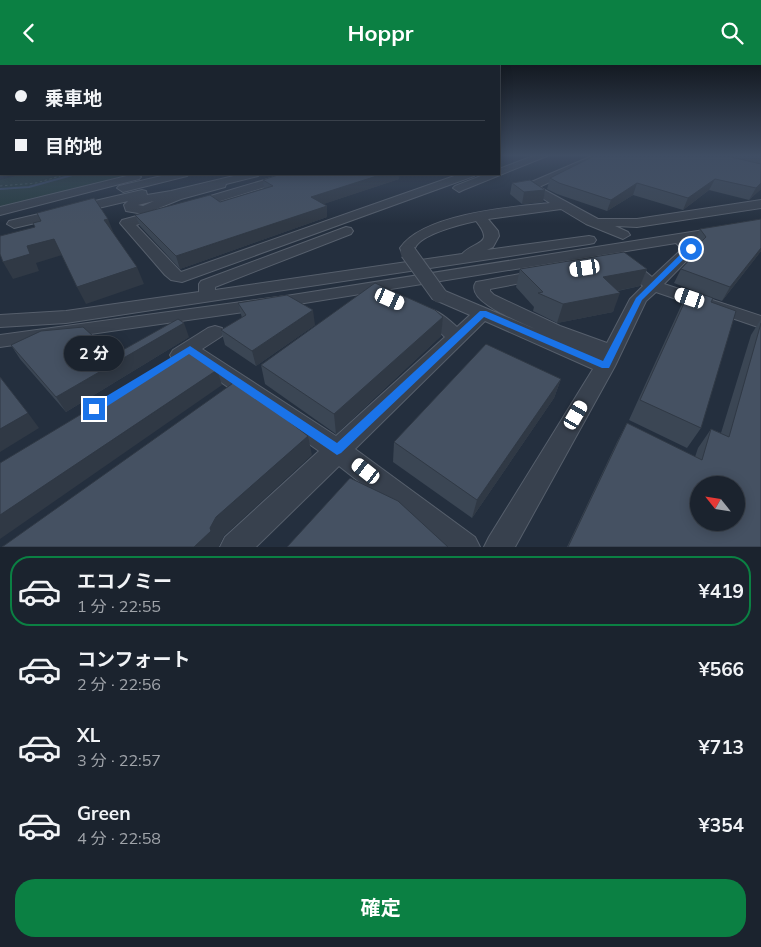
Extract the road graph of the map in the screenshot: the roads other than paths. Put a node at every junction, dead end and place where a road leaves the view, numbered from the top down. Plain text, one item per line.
1 (132, 178) edge
2 (164, 178) edge
3 (189, 178) edge
4 (228, 178) edge
5 (232, 178) edge
6 (234, 178) edge
7 (236, 178) edge
8 (264, 178) edge
9 (282, 178) edge
10 (457, 178) edge
11 (483, 178) edge
12 (548, 178) edge
13 (200, 191) junction
14 (119, 200) junction
15 (210, 201) junction
16 (761, 204) edge
17 (564, 206) junction
18 (130, 208) junction
19 (0, 211) edge
20 (761, 215) edge
21 (479, 216) junction
22 (0, 222) edge
23 (594, 222) junction
24 (126, 223) junction
25 (637, 223) junction
26 (14, 224) junction
27 (460, 225) junction
28 (761, 225) edge
29 (491, 231) junction
30 (761, 231) edge
31 (715, 232) junction
32 (2, 233) edge
33 (623, 235) junction
34 (683, 243) junction
35 (462, 259) junction
36 (654, 286) junction
37 (207, 297) junction
38 (399, 303) edge
39 (483, 313) junction
40 (0, 321) edge
41 (761, 322) edge
42 (215, 332) dead end
43 (457, 337) junction
44 (0, 341) edge
45 (190, 350) junction
46 (609, 359) junction
47 (164, 365) edge
48 (337, 450) junction
49 (236, 547) edge
50 (465, 547) edge
51 (499, 547) edge

1 - 19 lane
2 - 22 lane
3 - 26 lane
4 - 14 lane
5 - 13 lane
6 - 8 lane
7 - 18 lane
9 - 15 lane
10 - 24 lane
11 - 37 lane
12 - 17 lane
13 - 15 lane
13 - 18 lane
14 - 18 lane
14 - 26 lane
15 - 24 lane
16 - 25 lane
17 - 21 lane
17 - 23 lane
17 - 25 lane
20 - 33 lane
21 - 27 lane
21 - 29 lane
23 - 25 lane
23 - 33 lane
24 - 32 lane
26 - 32 lane
27 - 29 lane
27 - 39 lane, bridge
28 - 31 lane
29 - 35 lane
30 - 34 lane
31 - 34 lane
31 - 44 lane
33 - 35 lane
34 - 36 lane
35 - 37 lane
36 - 41 lane
36 - 46 lane
36 - 46 lane
37 - 40 lane
38 - 43 lane
39 - 43 lane
39 - 46 lane
42 - 45 lane
43 - 48 lane
45 - 47 lane
45 - 48 lane
46 - 51 lane
48 - 49 lane
48 - 50 lane

